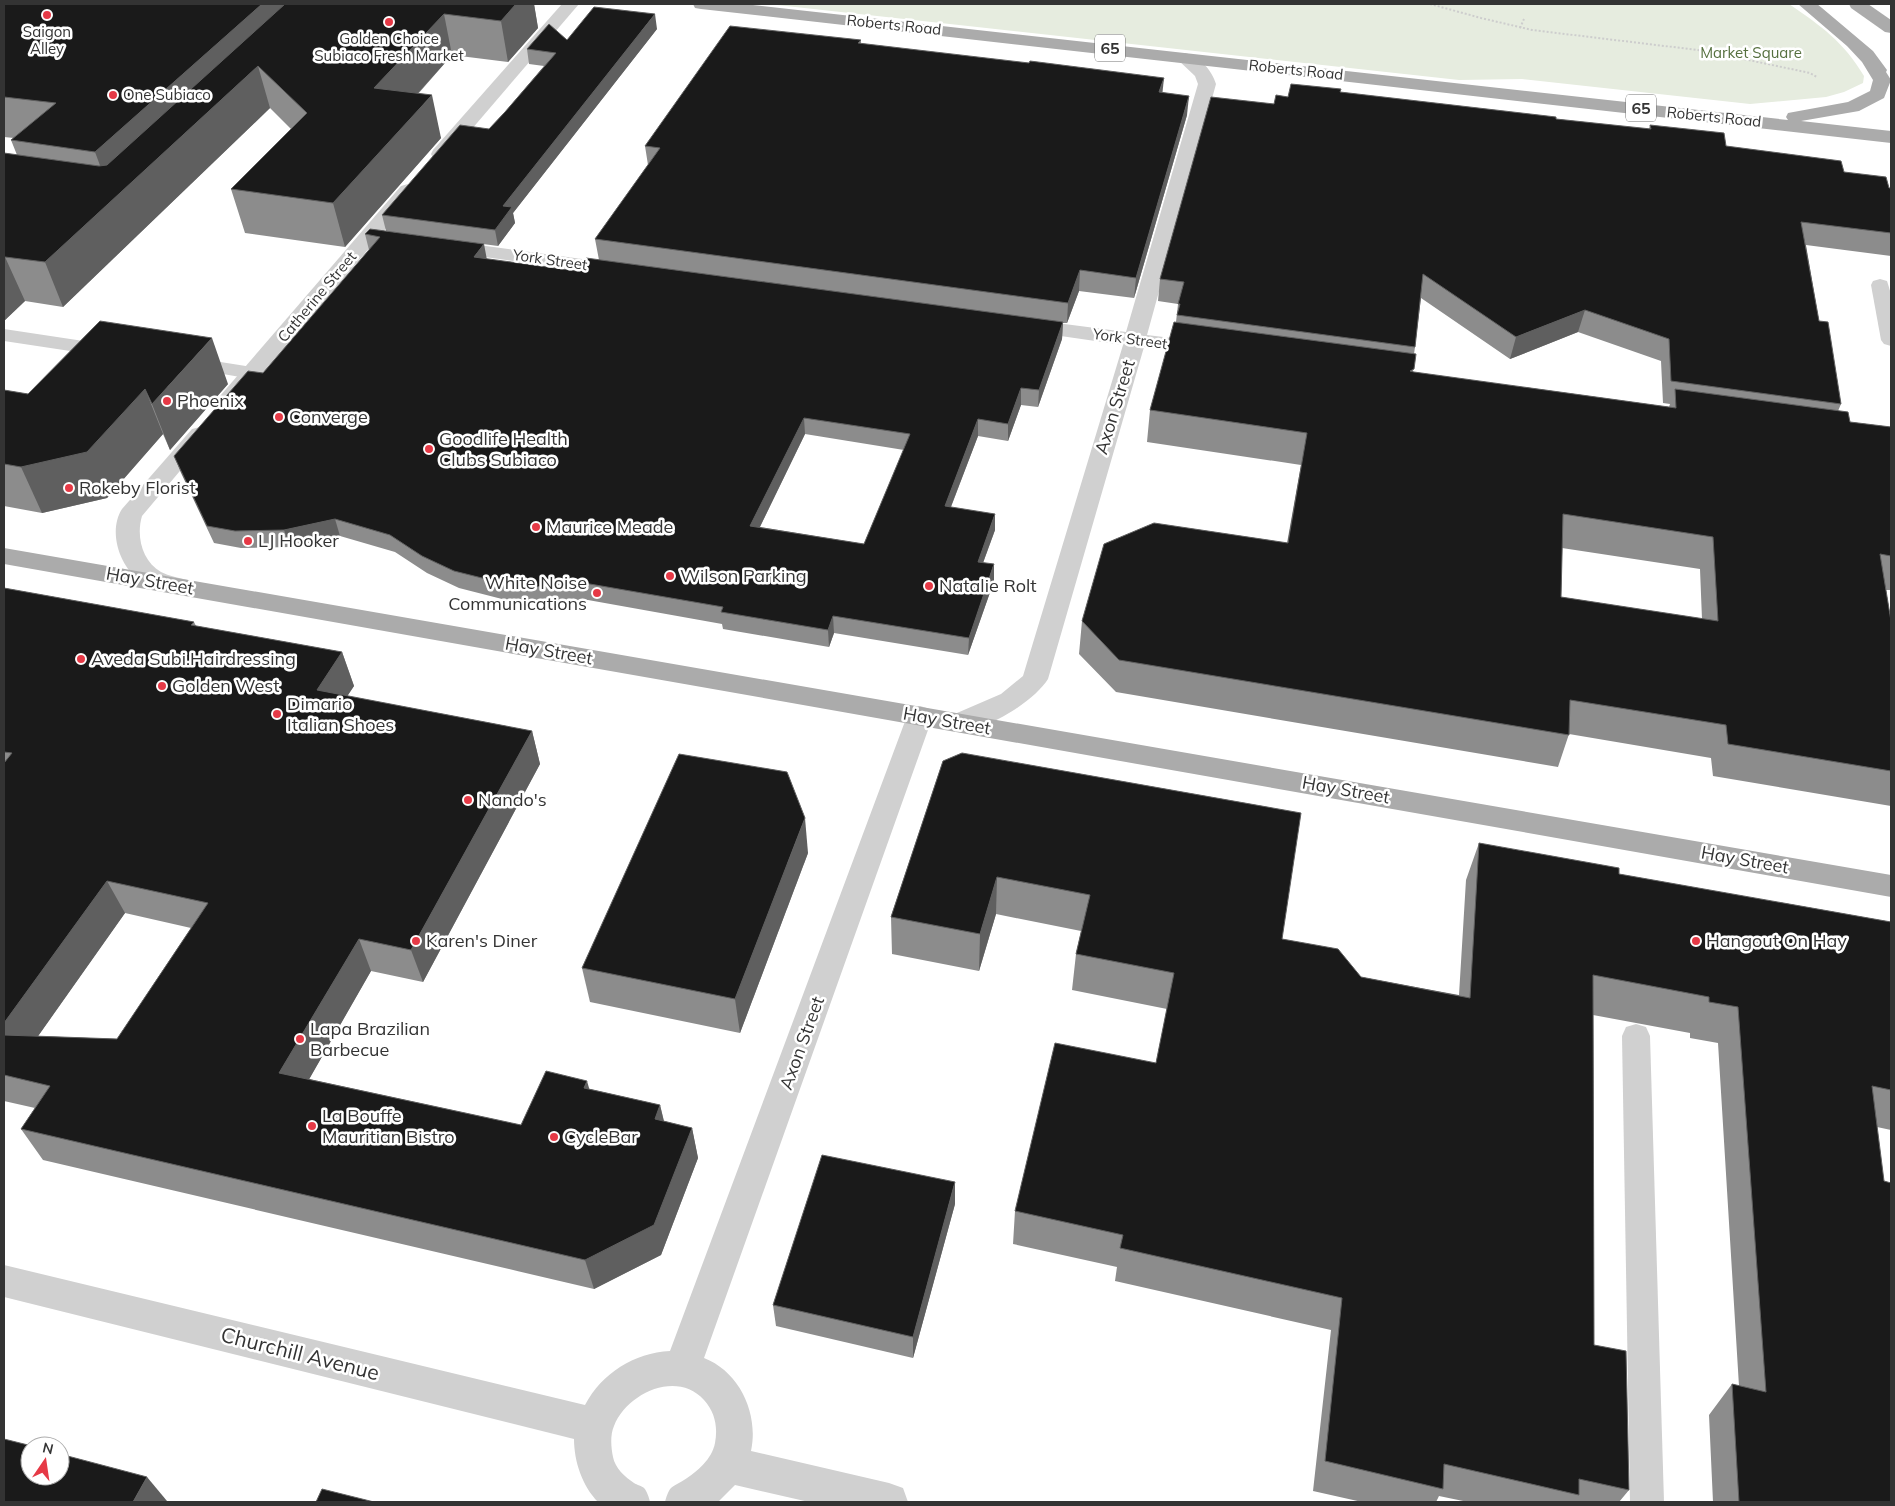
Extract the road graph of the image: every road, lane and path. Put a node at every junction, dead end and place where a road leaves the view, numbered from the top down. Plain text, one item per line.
1 (571, 4) edge
2 (702, 4) edge
3 (1430, 4) edge
4 (1806, 4) edge
5 (1857, 4) edge
6 (1524, 19) dead end
7 (1520, 28) junction
8 (1891, 28) edge
9 (1867, 55) junction
10 (1185, 58) junction
11 (1818, 77) dead end
12 (1891, 87) edge
13 (1764, 122) junction
14 (1891, 137) edge
15 (368, 236) junction
16 (391, 238) edge
17 (427, 244) edge
18 (642, 273) edge
19 (1880, 285) dead end
20 (1005, 322) edge
21 (4, 335) edge
22 (1135, 340) junction
23 (1891, 340) edge
24 (1224, 352) edge
25 (130, 354) edge
26 (169, 360) edge
27 (252, 373) junction
28 (4, 556) edge
29 (181, 587) junction
30 (920, 716) junction
31 (960, 723) junction
32 (1891, 886) edge
33 (1636, 1036) dead end
34 (4, 1281) edge
35 (682, 1369) junction
36 (595, 1426) junction
37 (727, 1464) junction
38 (631, 1502) edge
39 (684, 1502) edge
40 (889, 1502) edge
41 (1647, 1502) edge

1 - 15 street, Catherine Street
2 - 10 main road, Roberts Road / 65
3 - 7 path
4 - 9 main road
5 - 8 main road
6 - 7 path
7 - 11 path
9 - 12 main road
9 - 13 main road
10 - 13 main road, Roberts Road / 65
10 - 22 street, Axon Street
13 - 14 main road, Roberts Road / 65
15 - 16 street
15 - 27 street, Catherine Street
17 - 18 street, York Street
19 - 23 lane
20 - 22 street, York Street
21 - 25 lane
22 - 24 street, York Street
22 - 31 street, Axon Street
26 - 27 lane
27 - 29 street, Catherine Street
28 - 29 main road, Hay Street
29 - 30 main road, Hay Street
30 - 31 main road, Hay Street
30 - 35 street, Axon Street
31 - 32 main road, Hay Street
33 - 41 lane
34 - 36 street, Churchill Avenue
35 - 36 street
35 - 37 street
36 - 38 street
37 - 39 street
37 - 40 street

